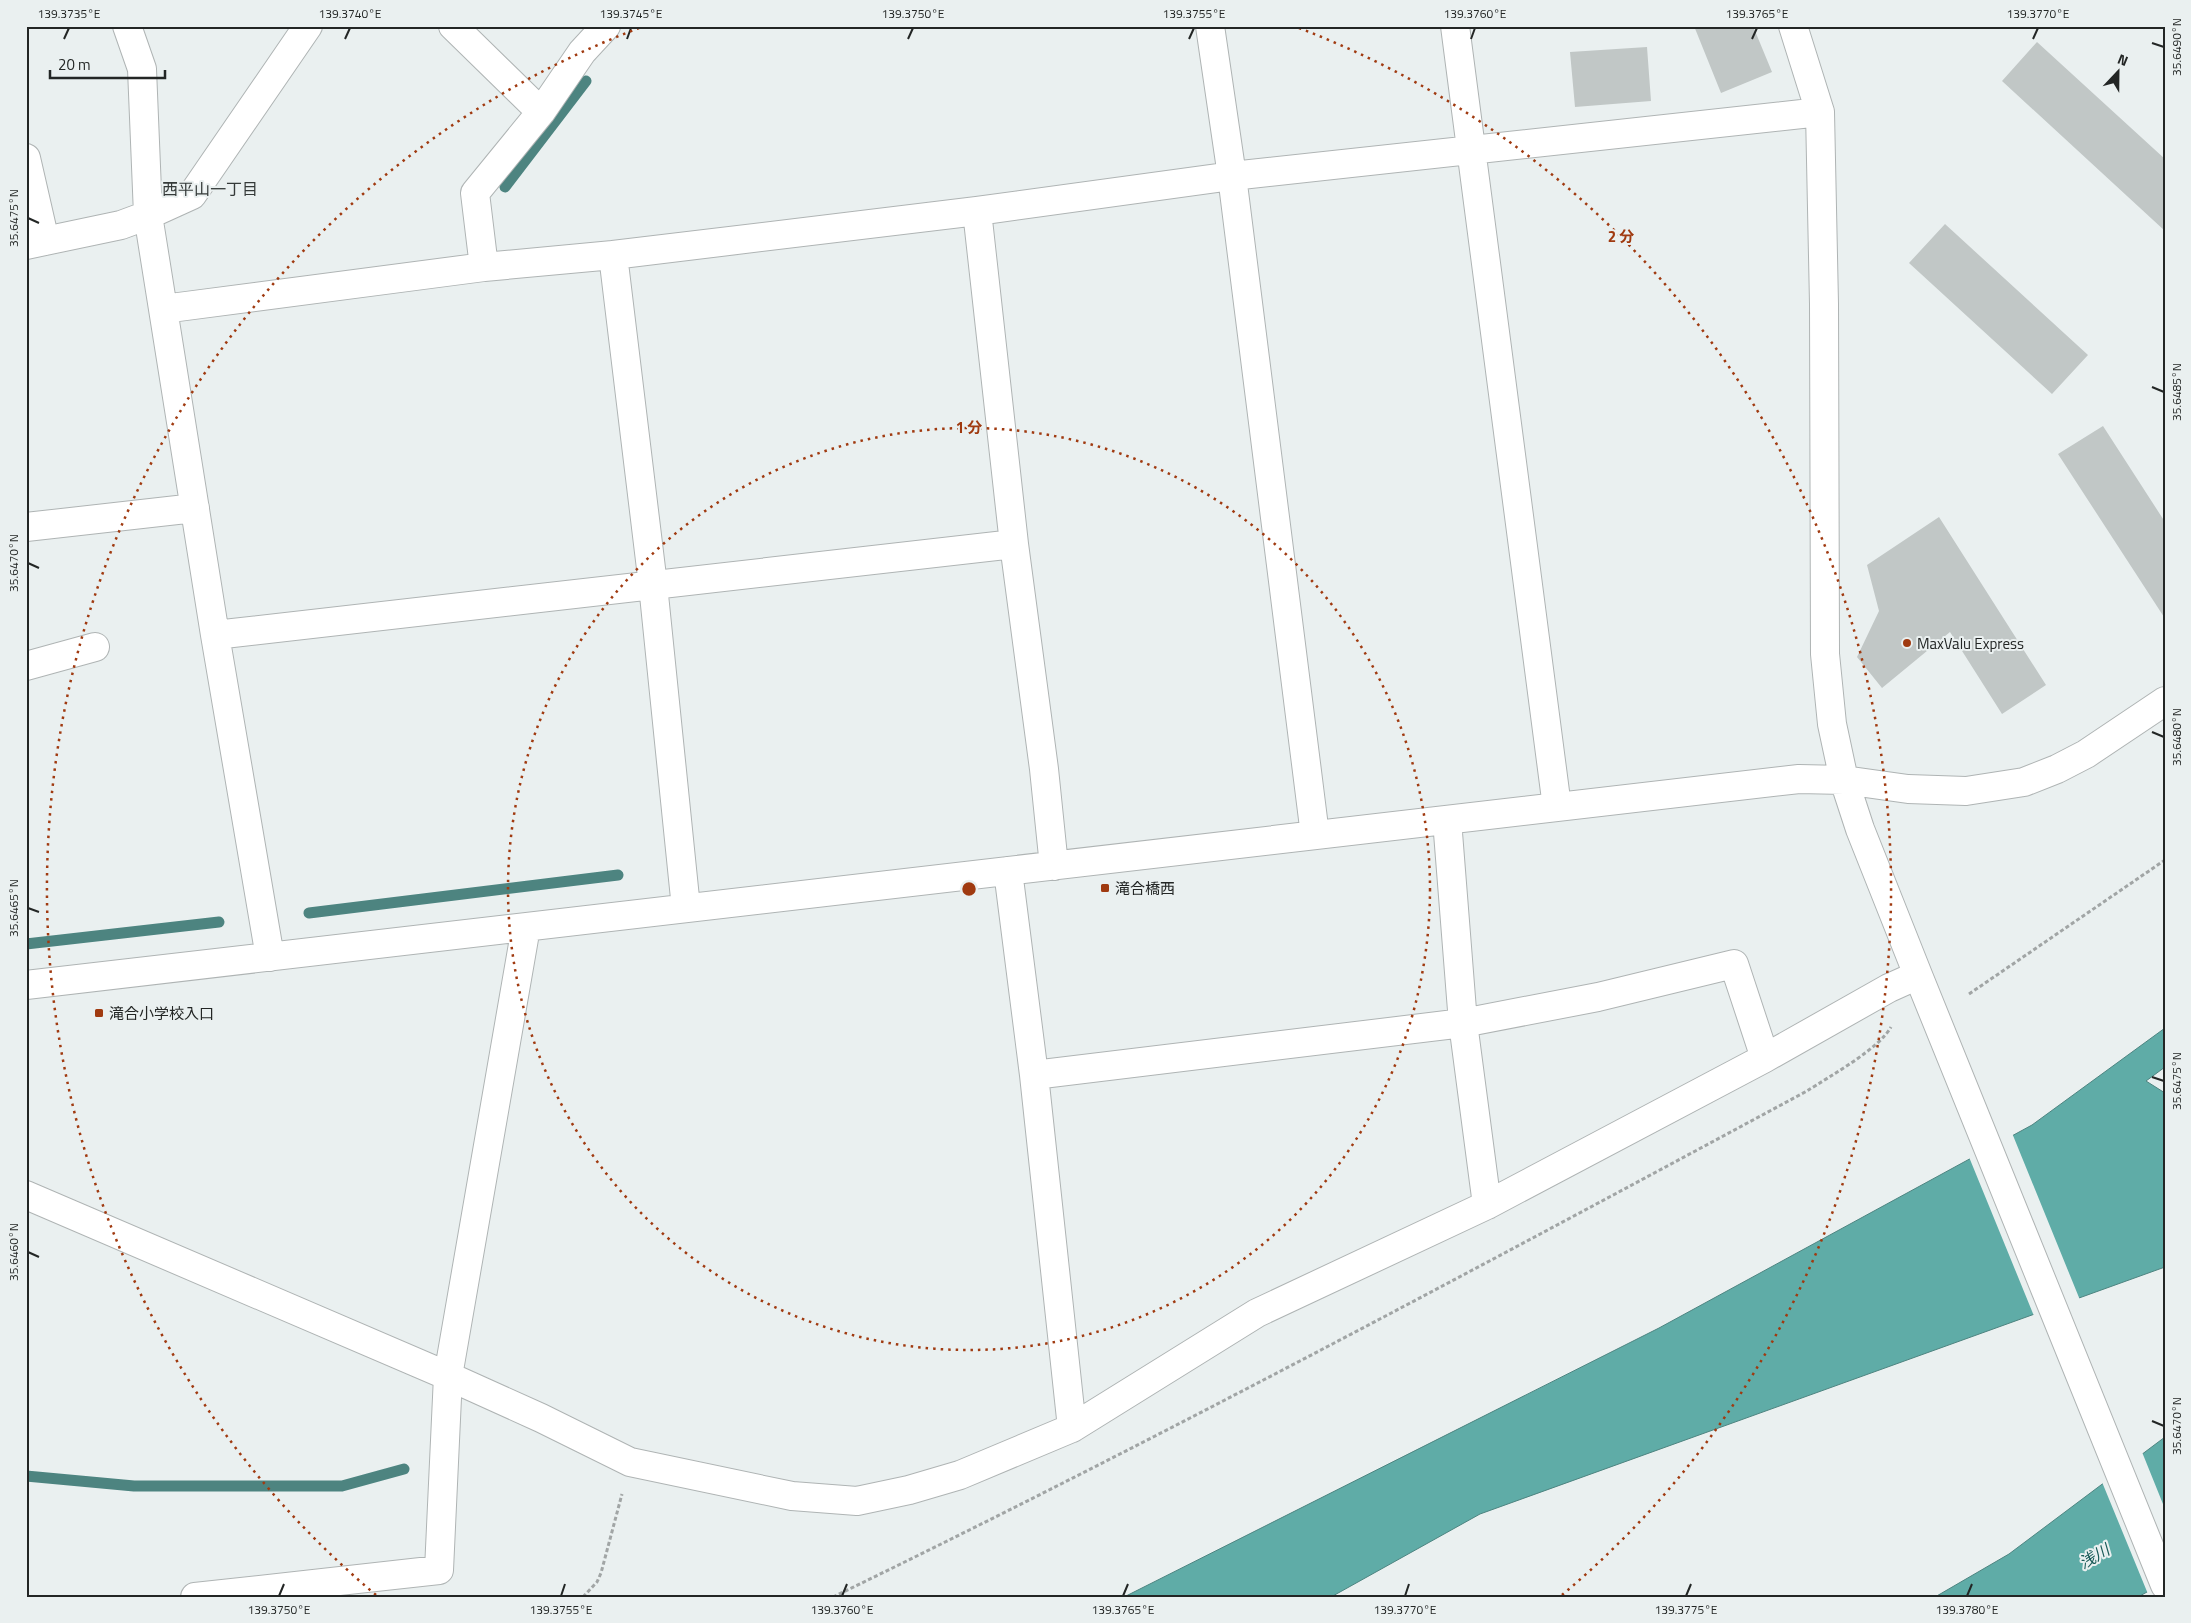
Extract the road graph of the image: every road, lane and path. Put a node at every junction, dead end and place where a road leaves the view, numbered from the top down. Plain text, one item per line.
1 (127, 26) edge
2 (308, 26) edge
3 (453, 26) edge
4 (606, 26) edge
5 (1210, 26) edge
6 (1456, 26) edge
7 (1794, 26) edge
8 (541, 112) junction
9 (1820, 112) junction
10 (1472, 151) junction
11 (26, 158) edge
12 (1232, 176) junction
13 (978, 211) junction
14 (148, 216) junction
15 (36, 243) edge
16 (613, 255) junction
17 (484, 267) junction
18 (163, 309) junction
19 (195, 508) junction
20 (26, 527) edge
21 (1014, 544) junction
22 (653, 585) junction
23 (214, 634) junction
24 (95, 647) dead end
25 (26, 666) edge
26 (2165, 702) edge
27 (1844, 780) junction
28 (1557, 807) junction
29 (1448, 820) junction
30 (1315, 835) junction
31 (2165, 860) edge
32 (1054, 866) junction
33 (1008, 871) junction
34 (686, 908) junction
35 (526, 927) junction
36 (270, 957) junction
37 (1922, 983) junction
38 (26, 985) edge
39 (1970, 994) dead end
40 (1893, 1022) dead end
41 (1463, 1023) junction
42 (1765, 1058) junction
43 (1034, 1075) junction
44 (26, 1195) edge
45 (1487, 1205) junction
46 (448, 1376) junction
47 (1072, 1428) junction
48 (630, 1462) junction
49 (2165, 1585) edge
50 (195, 1597) edge
51 (583, 1597) edge
52 (833, 1597) edge

1 - 14 street
2 - 14 street
3 - 8 street
4 - 8 street
5 - 12 street
6 - 10 street
7 - 9 street
8 - 17 street
9 - 10 street
9 - 27 street
10 - 12 street
10 - 28 street
11 - 15 street
12 - 13 street
12 - 30 street
13 - 16 street
13 - 21 street
14 - 15 street
14 - 18 street
16 - 17 street
16 - 22 street
17 - 18 street
18 - 19 street
19 - 20 street
19 - 23 street
21 - 22 street
21 - 32 street
22 - 23 street
22 - 34 street
23 - 36 street
24 - 25 street
26 - 27 street
27 - 28 street
27 - 37 street
28 - 29 street
29 - 30 street
29 - 41 street
30 - 32 street
31 - 39 path
32 - 33 street
33 - 34 street
33 - 43 street
34 - 35 street
35 - 36 street
35 - 46 street
36 - 38 street
37 - 42 street
37 - 49 street
40 - 52 path
41 - 42 street
41 - 43 street
41 - 45 street
42 - 45 street
43 - 47 street
44 - 46 street
45 - 47 street
46 - 48 street
46 - 50 street
47 - 48 street
48 - 51 path

